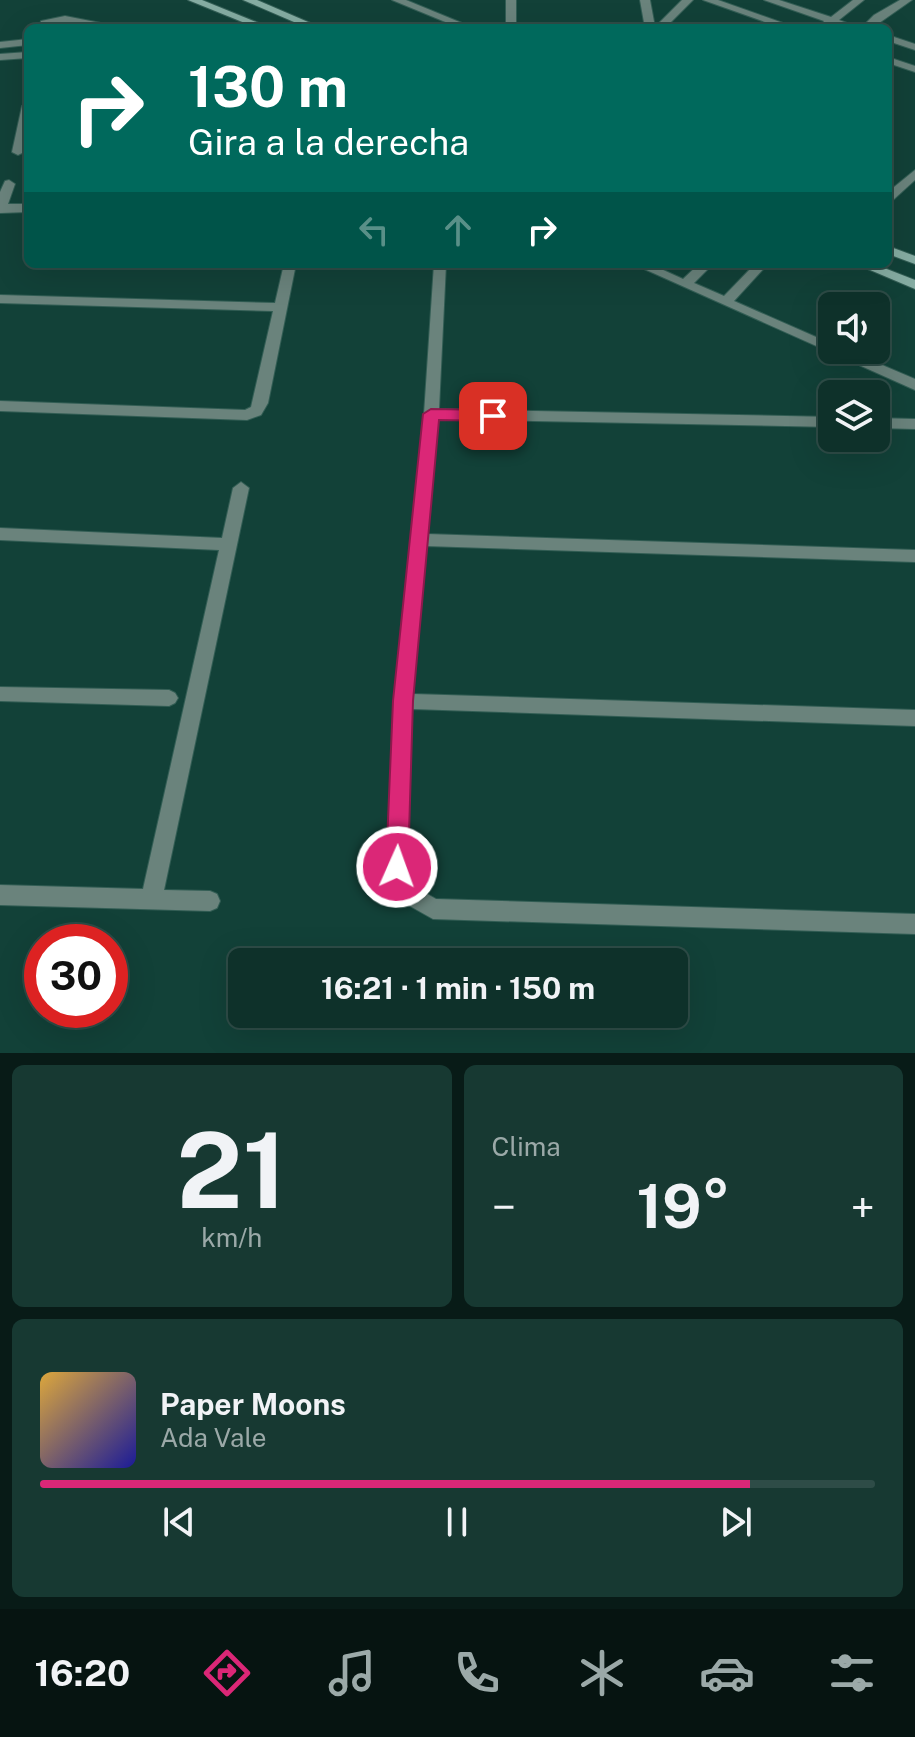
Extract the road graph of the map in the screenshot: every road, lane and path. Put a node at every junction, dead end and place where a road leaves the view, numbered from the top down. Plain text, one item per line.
1 (193, 0) edge
2 (248, 0) edge
3 (397, 0) edge
4 (511, 0) edge
5 (645, 0) edge
6 (688, 0) edge
7 (708, 0) edge
8 (769, 0) edge
9 (859, 0) edge
10 (907, 0) edge
11 (264, 7) junction
12 (240, 17) junction
13 (45, 24) edge
14 (87, 24) edge
15 (257, 24) edge
16 (307, 24) edge
17 (459, 24) edge
18 (511, 24) edge
19 (649, 24) edge
20 (663, 24) edge
21 (780, 24) edge
22 (826, 24) edge
23 (870, 24) edge
24 (892, 39) edge
25 (24, 42) edge
26 (0, 45) edge
27 (915, 47) edge
28 (24, 55) edge
29 (0, 57) edge
30 (892, 61) edge
31 (915, 69) edge
32 (24, 137) edge
33 (18, 152) dead end
34 (913, 179) edge
35 (9, 184) dead end
36 (892, 195) edge
37 (0, 208) edge
38 (24, 208) edge
39 (892, 251) edge
40 (915, 260) edge
41 (289, 268) edge
42 (440, 268) edge
43 (648, 268) edge
44 (703, 268) edge
45 (758, 268) edge
46 (872, 268) edge
47 (685, 284) junction
48 (915, 285) edge
49 (0, 299) edge
50 (726, 302) junction
51 (279, 307) junction
52 (818, 342) edge
53 (868, 364) edge
54 (915, 385) edge
55 (0, 406) edge
56 (431, 414) junction
57 (818, 422) edge
58 (890, 423) edge
59 (915, 424) edge
60 (241, 488) dead end
61 (0, 534) edge
62 (418, 540) junction
63 (228, 544) junction
64 (915, 556) edge
65 (0, 694) edge
66 (169, 698) dead end
67 (403, 701) junction
68 (915, 718) edge
69 (0, 895) edge
70 (151, 901) junction
71 (210, 901) dead end
72 (915, 924) edge

1 - 12 street
2 - 11 street
3 - 17 street
4 - 18 street
5 - 19 street
6 - 20 street
7 - 21 street
8 - 22 street
9 - 22 street
10 - 23 street
11 - 12 street
11 - 16 street
12 - 15 street
13 - 14 street
24 - 27 street
25 - 26 street
28 - 29 street
30 - 31 street
32 - 33 street
34 - 36 street
35 - 37 street
37 - 38 street
39 - 40 street
41 - 51 street
42 - 56 street
43 - 47 street
44 - 47 street
45 - 50 street
46 - 48 street
47 - 50 street
49 - 51 street
50 - 52 street
51 - 55 street
53 - 54 street
56 - 57 street
56 - 62 street
58 - 59 street
60 - 63 street
61 - 63 street
62 - 64 street
62 - 67 street
63 - 70 street
65 - 66 street
67 - 68 street
67 - 72 street
69 - 70 street
70 - 71 street

